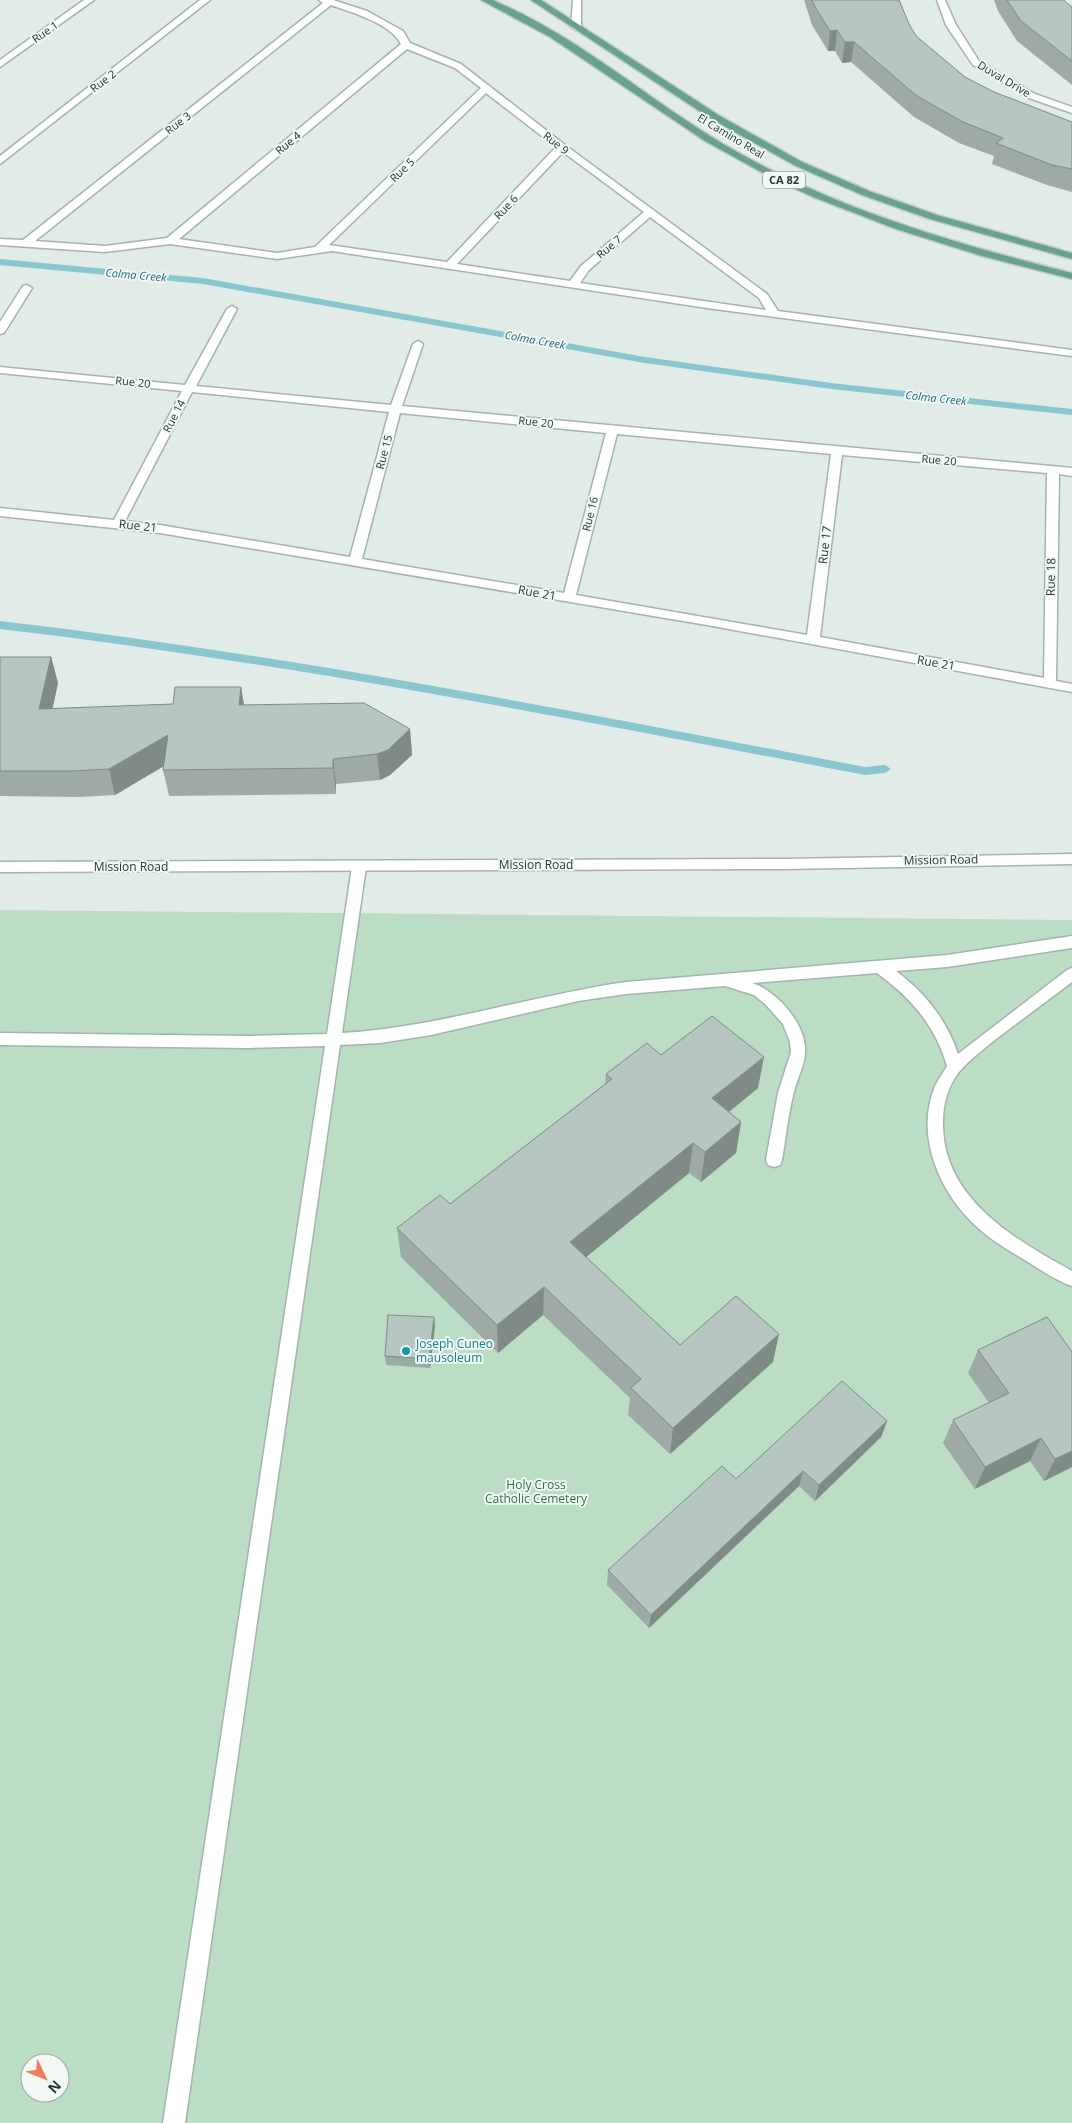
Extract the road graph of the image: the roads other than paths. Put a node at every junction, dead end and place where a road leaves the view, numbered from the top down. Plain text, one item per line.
1 (90, 0) edge
2 (206, 0) edge
3 (485, 0) edge
4 (535, 0) edge
5 (577, 0) edge
6 (941, 0) edge
7 (327, 1) edge
8 (576, 27) junction
9 (406, 45) junction
10 (0, 64) edge
11 (485, 89) junction
12 (1072, 110) edge
13 (562, 147) junction
14 (0, 161) edge
15 (649, 213) junction
16 (170, 240) junction
17 (0, 242) edge
18 (25, 244) junction
19 (318, 250) junction
20 (1072, 256) edge
21 (449, 266) junction
22 (1072, 276) edge
23 (574, 285) junction
24 (27, 288) dead end
25 (232, 309) dead end
26 (774, 313) junction
27 (0, 332) edge
28 (418, 344) dead end
29 (1072, 353) edge
30 (0, 370) edge
31 (189, 388) junction
32 (396, 408) junction
33 (612, 430) junction
34 (837, 450) junction
35 (1053, 470) junction
36 (1072, 472) edge
37 (0, 512) edge
38 (118, 524) junction
39 (355, 562) junction
40 (569, 598) junction
41 (813, 640) junction
42 (1050, 684) junction
43 (1072, 688) edge
44 (1072, 859) edge
45 (0, 867) edge
46 (359, 867) junction
47 (1072, 942) edge
48 (880, 968) junction
49 (1072, 974) edge
50 (723, 980) junction
51 (0, 1039) edge
52 (332, 1040) junction
53 (955, 1067) junction
54 (774, 1160) dead end
55 (1072, 1279) edge
56 (174, 2123) edge

1 - 10 street, Rue 1
2 - 14 street, Rue 2
3 - 22 main road, El Camino Real / CA 82
4 - 8 main road, El Camino Real / CA 82
5 - 8 street
6 - 12 street, Duval Drive
7 - 9 street, Rue 9
7 - 18 street, Rue 3
8 - 20 main road, El Camino Real / CA 82
9 - 11 street, Rue 9
9 - 16 street, Rue 4
11 - 13 street, Rue 9
11 - 19 street, Rue 5
13 - 15 street, Rue 9
13 - 21 street, Rue 6
15 - 23 street, Rue 7
15 - 26 street, Rue 9
16 - 18 street
16 - 19 street
17 - 18 street
19 - 21 street
21 - 23 street
23 - 26 street
24 - 27 street
25 - 31 street, Rue 14
26 - 29 street
28 - 32 street, Rue 15
30 - 31 street, Rue 20
31 - 32 street, Rue 20
31 - 38 street, Rue 14
32 - 33 street, Rue 20
32 - 39 street, Rue 15
33 - 34 street, Rue 20
33 - 40 street, Rue 16
34 - 35 street, Rue 20
34 - 41 street, Rue 17
35 - 36 street, Rue 20
35 - 42 street, Rue 18
37 - 38 street, Rue 21
38 - 39 street, Rue 21
39 - 40 street, Rue 21
40 - 41 street, Rue 21
41 - 42 street, Rue 21
42 - 43 street, Rue 21
44 - 46 street, Mission Road
45 - 46 street, Mission Road
46 - 52 street
47 - 48 street
48 - 50 street
48 - 53 street
49 - 53 street
50 - 52 street
50 - 54 street
51 - 52 street
52 - 56 street
53 - 55 street

